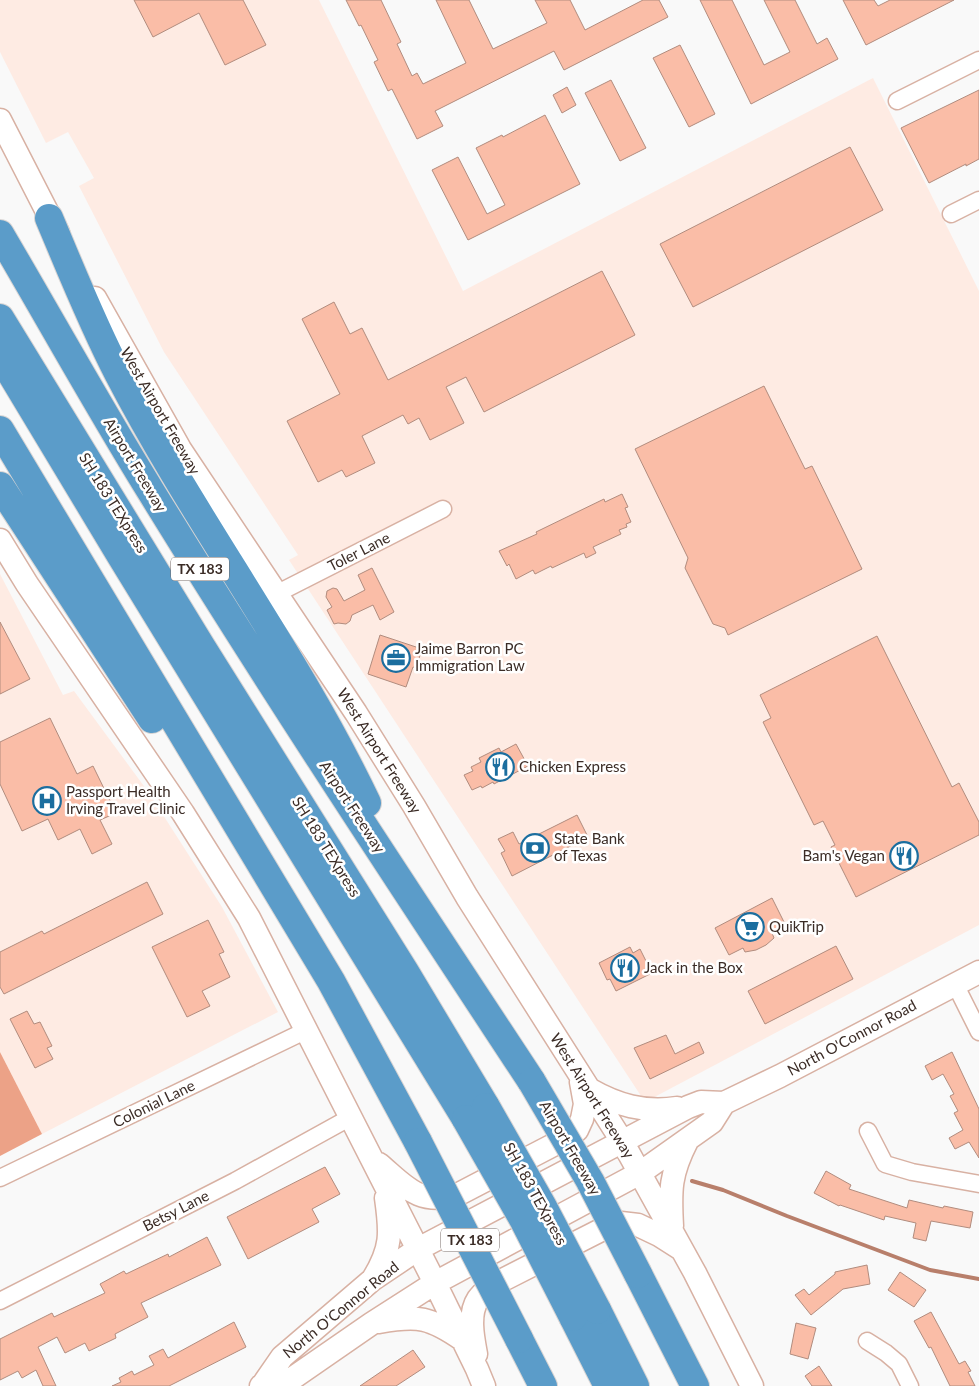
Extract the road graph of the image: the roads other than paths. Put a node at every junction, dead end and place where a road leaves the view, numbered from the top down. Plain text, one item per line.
1 (979, 60) edge
2 (897, 101) dead end
3 (0, 120) edge
4 (7, 142) edge
5 (979, 200) edge
6 (951, 214) dead end
7 (49, 218) junction
8 (0, 234) edge
9 (0, 318) edge
10 (0, 355) edge
11 (0, 430) edge
12 (0, 486) edge
13 (442, 509) dead end
14 (0, 540) edge
15 (276, 594) junction
16 (411, 897) junction
17 (979, 972) edge
18 (331, 981) junction
19 (955, 984) junction
20 (307, 1030) junction
21 (979, 1032) edge
22 (584, 1082) junction
23 (724, 1103) junction
24 (688, 1107) junction
25 (476, 1113) junction
26 (351, 1117) junction
27 (868, 1131) dead end
28 (687, 1140) junction
29 (622, 1141) junction
30 (371, 1157) junction
31 (640, 1173) junction
32 (0, 1178) edge
33 (383, 1182) junction
34 (979, 1184) edge
35 (677, 1241) junction
36 (418, 1249) junction
37 (372, 1280) junction
38 (435, 1283) junction
39 (0, 1301) edge
40 (585, 1314) junction
41 (371, 1324) junction
42 (463, 1340) junction
43 (867, 1341) dead end
44 (481, 1377) edge
45 (262, 1386) edge
46 (543, 1386) edge
47 (608, 1386) edge
48 (635, 1386) edge
49 (695, 1386) edge
50 (752, 1386) edge
51 (910, 1386) edge

1 - 2 street
3 - 4 main road, West Airport Freeway
4 - 7 main road, West Airport Freeway
5 - 6 street
7 - 15 main road, West Airport Freeway
7 - 16 highway
8 - 16 highway, Airport Freeway / TX 183
9 - 25 highway, SH 183 TEXpress
10 - 25 highway, SH 183 TEXpress
11 - 18 highway, TX 183
12 - 18 highway
13 - 15 street, Toler Lane
14 - 20 main road
15 - 22 main road, West Airport Freeway
16 - 49 highway, Airport Freeway / TX 183, bridge
17 - 19 main road, North O'Connor Road
18 - 46 highway, TX 183, bridge
19 - 21 street
19 - 23 main road, North O'Connor Road
20 - 26 main road
20 - 32 street, Colonial Lane
22 - 24 main road
22 - 29 main road, West Airport Freeway
22 - 30 main road
23 - 24 main road, North O'Connor Road
23 - 28 main road, North O'Connor Road
24 - 29 main road, North O'Connor Road
25 - 40 highway, SH 183 TEXpress, bridge
26 - 30 main road
26 - 39 street, Betsy Lane
27 - 34 street
28 - 31 main road, North O'Connor Road
28 - 35 main road
29 - 31 main road, West Airport Freeway
29 - 36 main road, North O'Connor Road
30 - 33 main road
31 - 35 main road, West Airport Freeway
31 - 38 main road, North O'Connor Road
33 - 36 main road
33 - 37 main road
35 - 44 main road
35 - 50 main road, West Airport Freeway
36 - 37 main road, North O'Connor Road
36 - 38 main road
37 - 45 main road, North O'Connor Road
38 - 41 main road, North O'Connor Road
38 - 42 main road
40 - 47 highway, SH 183 TEXpress
40 - 48 highway, SH 183 TEXpress
41 - 42 main road
41 - 45 main road, North O'Connor Road
42 - 44 main road
43 - 51 street

